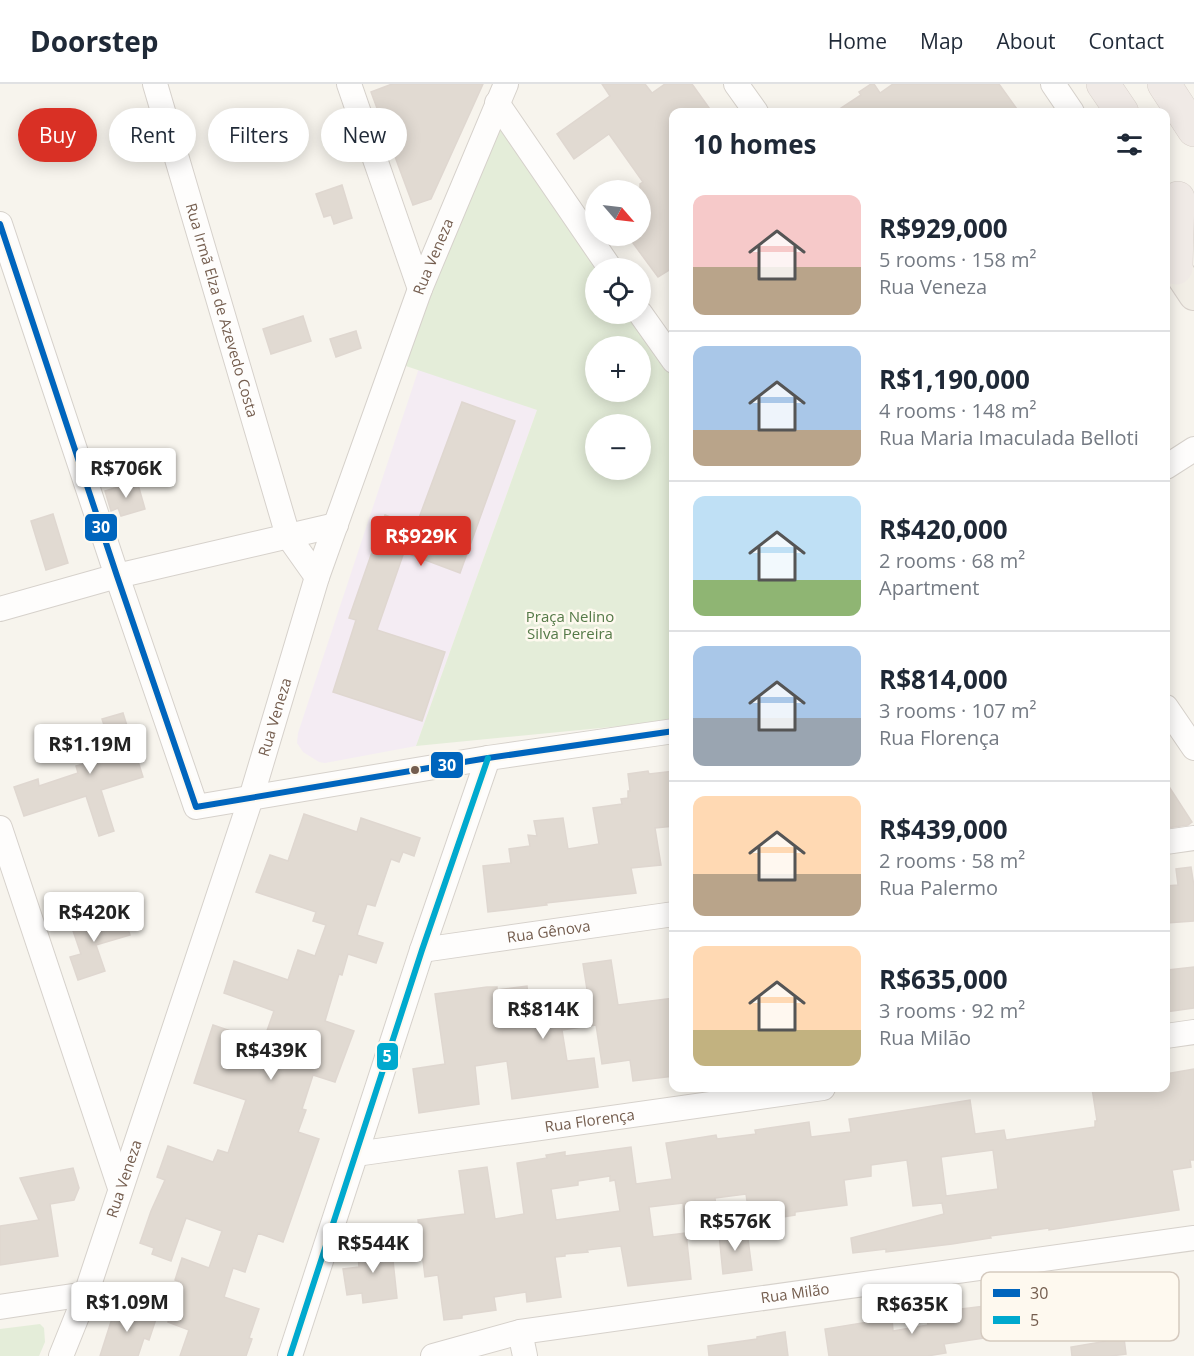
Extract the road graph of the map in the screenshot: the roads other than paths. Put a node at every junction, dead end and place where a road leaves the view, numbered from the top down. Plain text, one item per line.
1 (155, 84) edge
2 (350, 84) edge
3 (736, 84) edge
4 (1053, 84) edge
5 (1103, 84) edge
6 (1164, 84) edge
7 (502, 94) edge
8 (753, 108) edge
9 (1069, 108) edge
10 (1119, 108) edge
11 (1194, 130) edge
12 (1179, 200) edge
13 (0, 224) edge
14 (604, 258) edge
15 (1171, 260) edge
16 (420, 289) junction
17 (1194, 295) edge
18 (648, 324) edge
19 (669, 354) edge
20 (1194, 448) edge
21 (1170, 464) edge
22 (336, 525) junction
23 (288, 536) junction
24 (117, 576) junction
25 (317, 577) junction
26 (0, 609) edge
27 (1170, 713) edge
28 (669, 732) edge
29 (1194, 748) edge
30 (488, 758) junction
31 (251, 798) junction
32 (0, 828) edge
33 (1194, 838) edge
34 (1170, 842) edge
35 (669, 915) edge
36 (422, 951) junction
37 (1194, 1032) edge
38 (1170, 1035) edge
39 (794, 1092) edge
40 (356, 1154) junction
41 (120, 1188) junction
42 (1194, 1238) edge
43 (86, 1294) junction
44 (0, 1307) edge
45 (520, 1332) junction
46 (61, 1356) edge
47 (290, 1356) edge
48 (434, 1356) edge
49 (525, 1356) edge

1 - 23 street, Rua Irmã Elza de Azevedo Costa
2 - 16 street
3 - 8 street
4 - 9 street
5 - 10 highway
6 - 11 highway
7 - 14 street
7 - 16 street, Rua Veneza
12 - 15 highway
13 - 24 street
15 - 17 main road
16 - 22 street, Rua Veneza
18 - 19 street
20 - 21 street
22 - 23 street
22 - 25 street, Rua Veneza
23 - 24 street
23 - 25 street, Rua Irmã Elza de Azevedo Costa
24 - 26 street
24 - 31 street
25 - 31 street, Rua Veneza
27 - 29 street
28 - 30 street
30 - 31 street
30 - 36 street
31 - 41 street, Rua Veneza
32 - 41 street
33 - 34 street
35 - 36 street, Rua Gênova
36 - 40 street
37 - 38 street
39 - 40 street, Rua Florença
40 - 47 street
41 - 43 street, Rua Veneza
42 - 45 street, Rua Milão
43 - 44 street
43 - 46 street, Rua Veneza
45 - 48 street, Rua Milão
45 - 49 street

